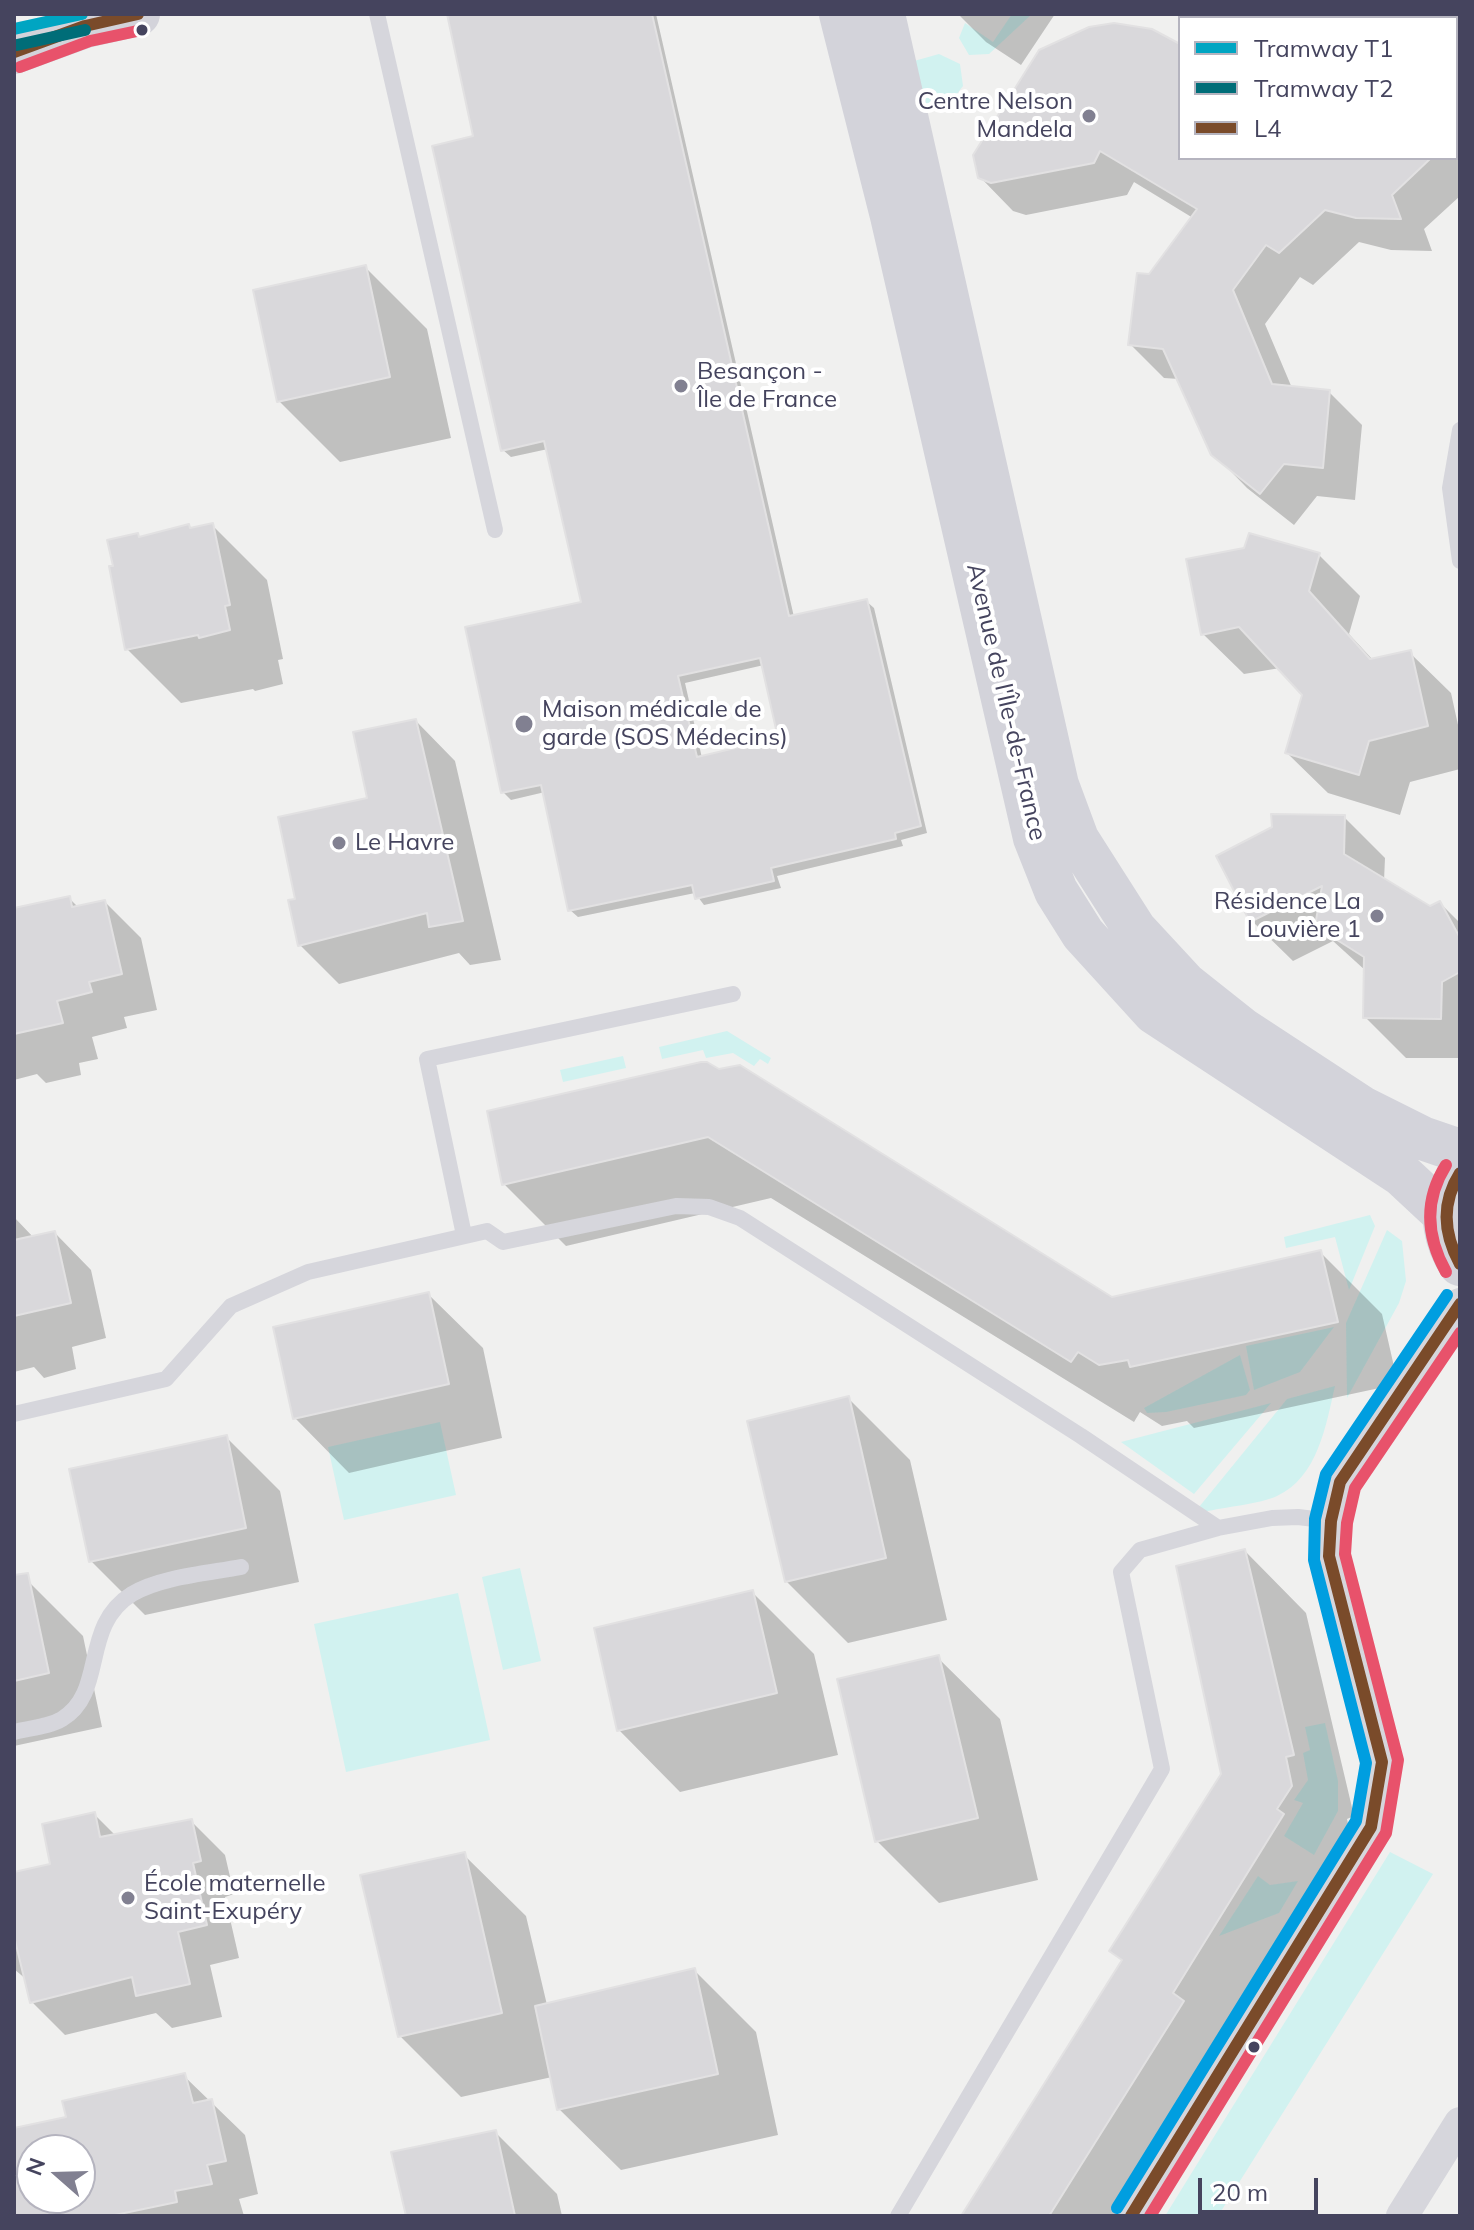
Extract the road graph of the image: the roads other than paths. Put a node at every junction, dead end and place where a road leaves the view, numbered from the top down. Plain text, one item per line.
1 (138, 14) edge
2 (377, 14) edge
3 (841, 14) edge
4 (883, 14) edge
5 (14, 52) edge
6 (1460, 430) edge
7 (495, 530) dead end
8 (1460, 561) edge
9 (733, 994) dead end
10 (1460, 1151) edge
11 (1460, 1173) edge
12 (1445, 1215) junction
13 (464, 1235) junction
14 (1460, 1264) edge
15 (1460, 1304) edge
16 (14, 1414) edge
17 (1331, 1521) junction
18 (1218, 1528) junction
19 (241, 1567) dead end
20 (14, 1732) edge
21 (1460, 2123) edge
22 (898, 2216) edge
23 (1131, 2216) edge
24 (1402, 2216) edge

1 - 5 street
2 - 7 lane
3 - 12 street, Avenue de l'Île-de-France
4 - 10 street, Avenue de l'Île-de-France
6 - 8 lane
9 - 13 lane
11 - 12 street
12 - 14 street
13 - 16 lane
13 - 18 lane
15 - 17 street
17 - 18 lane
17 - 23 street
18 - 22 lane
19 - 20 lane
21 - 24 street

